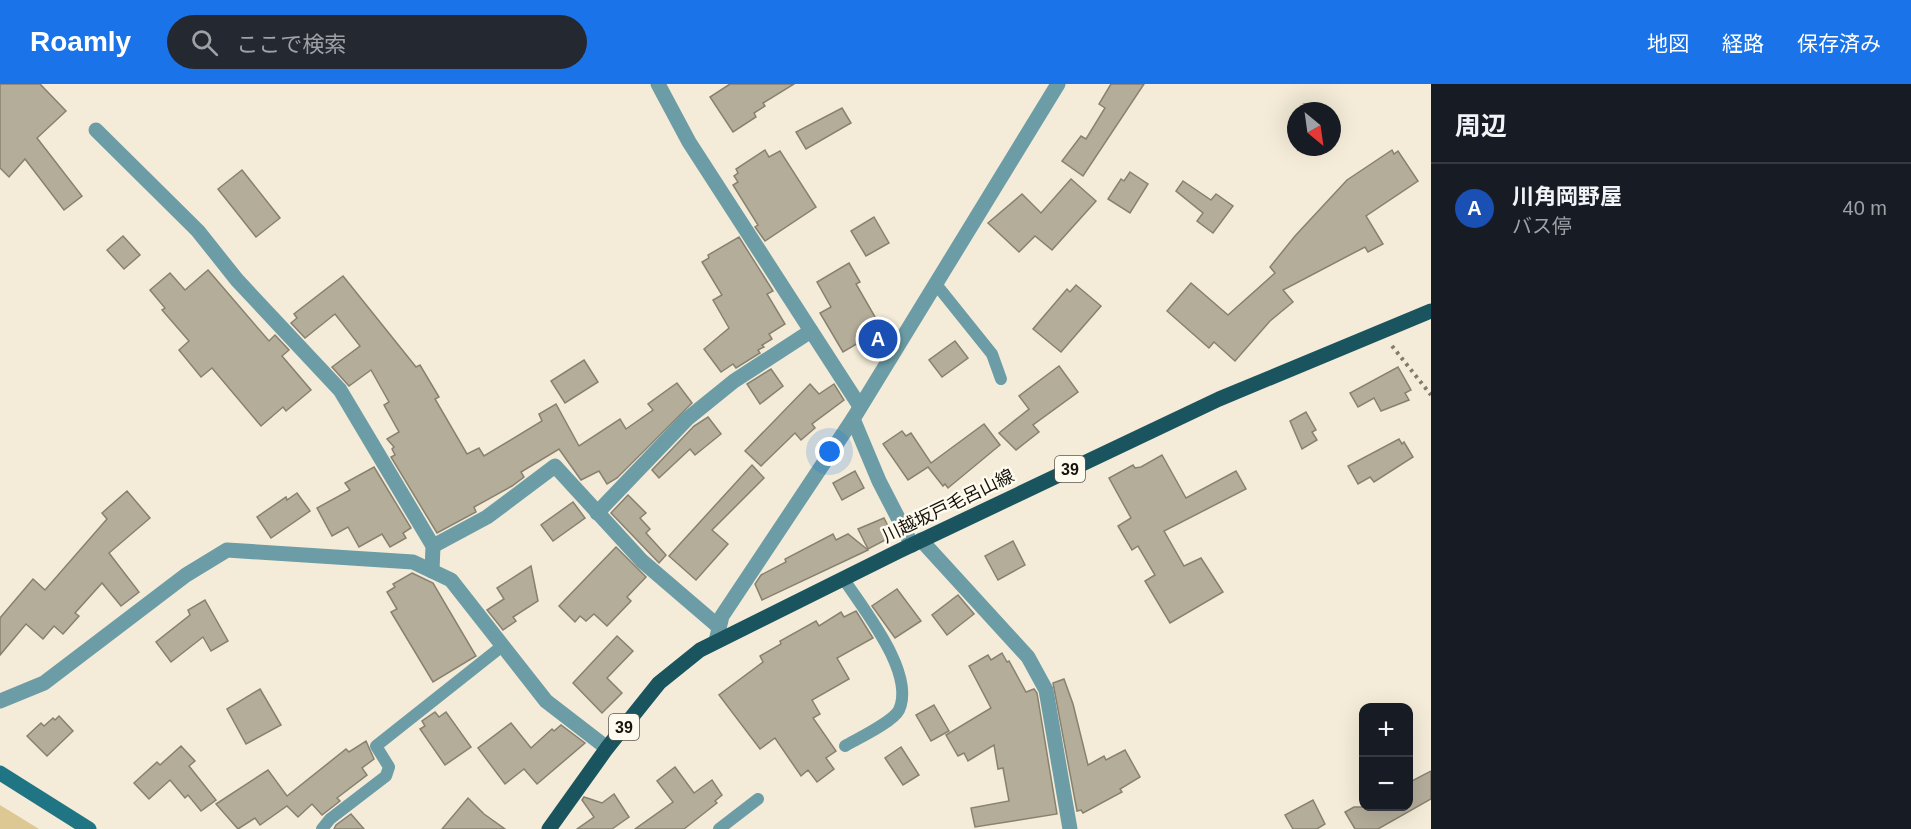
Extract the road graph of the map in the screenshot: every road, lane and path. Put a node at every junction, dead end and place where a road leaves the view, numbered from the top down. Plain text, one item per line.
1 (658, 84) edge
2 (1058, 84) edge
3 (96, 130) dead end
4 (935, 283) junction
5 (1431, 311) edge
6 (811, 331) junction
7 (1380, 331) junction
8 (1001, 379) dead end
9 (1431, 395) edge
10 (856, 412) junction
11 (597, 513) junction
12 (917, 542) junction
13 (433, 546) junction
14 (432, 571) junction
15 (843, 578) junction
16 (718, 634) junction
17 (501, 647) junction
18 (0, 701) edge
19 (845, 746) dead end
20 (607, 748) junction
21 (0, 773) edge
22 (758, 799) dead end
23 (89, 829) edge
24 (322, 829) edge
25 (549, 829) edge
26 (719, 829) edge
27 (1070, 829) edge

1 - 6 street
2 - 4 street
3 - 13 street
4 - 8 lane
4 - 10 street
5 - 7 main road, 川越坂戸毛呂山線 / 39
6 - 10 street
6 - 11 street
7 - 9 path
7 - 12 main road, 川越坂戸毛呂山線 / 39
10 - 12 street
10 - 16 street
11 - 13 street
11 - 16 street
12 - 15 main road, 川越坂戸毛呂山線 / 39
12 - 27 street
13 - 14 street
14 - 17 street
14 - 18 street
15 - 16 main road, 川越坂戸毛呂山線 / 39
15 - 19 lane
16 - 20 main road, 川越坂戸毛呂山線 / 39
17 - 20 street
17 - 24 lane
20 - 25 main road, 川越坂戸毛呂山線 / 39
21 - 23 street
22 - 26 lane

